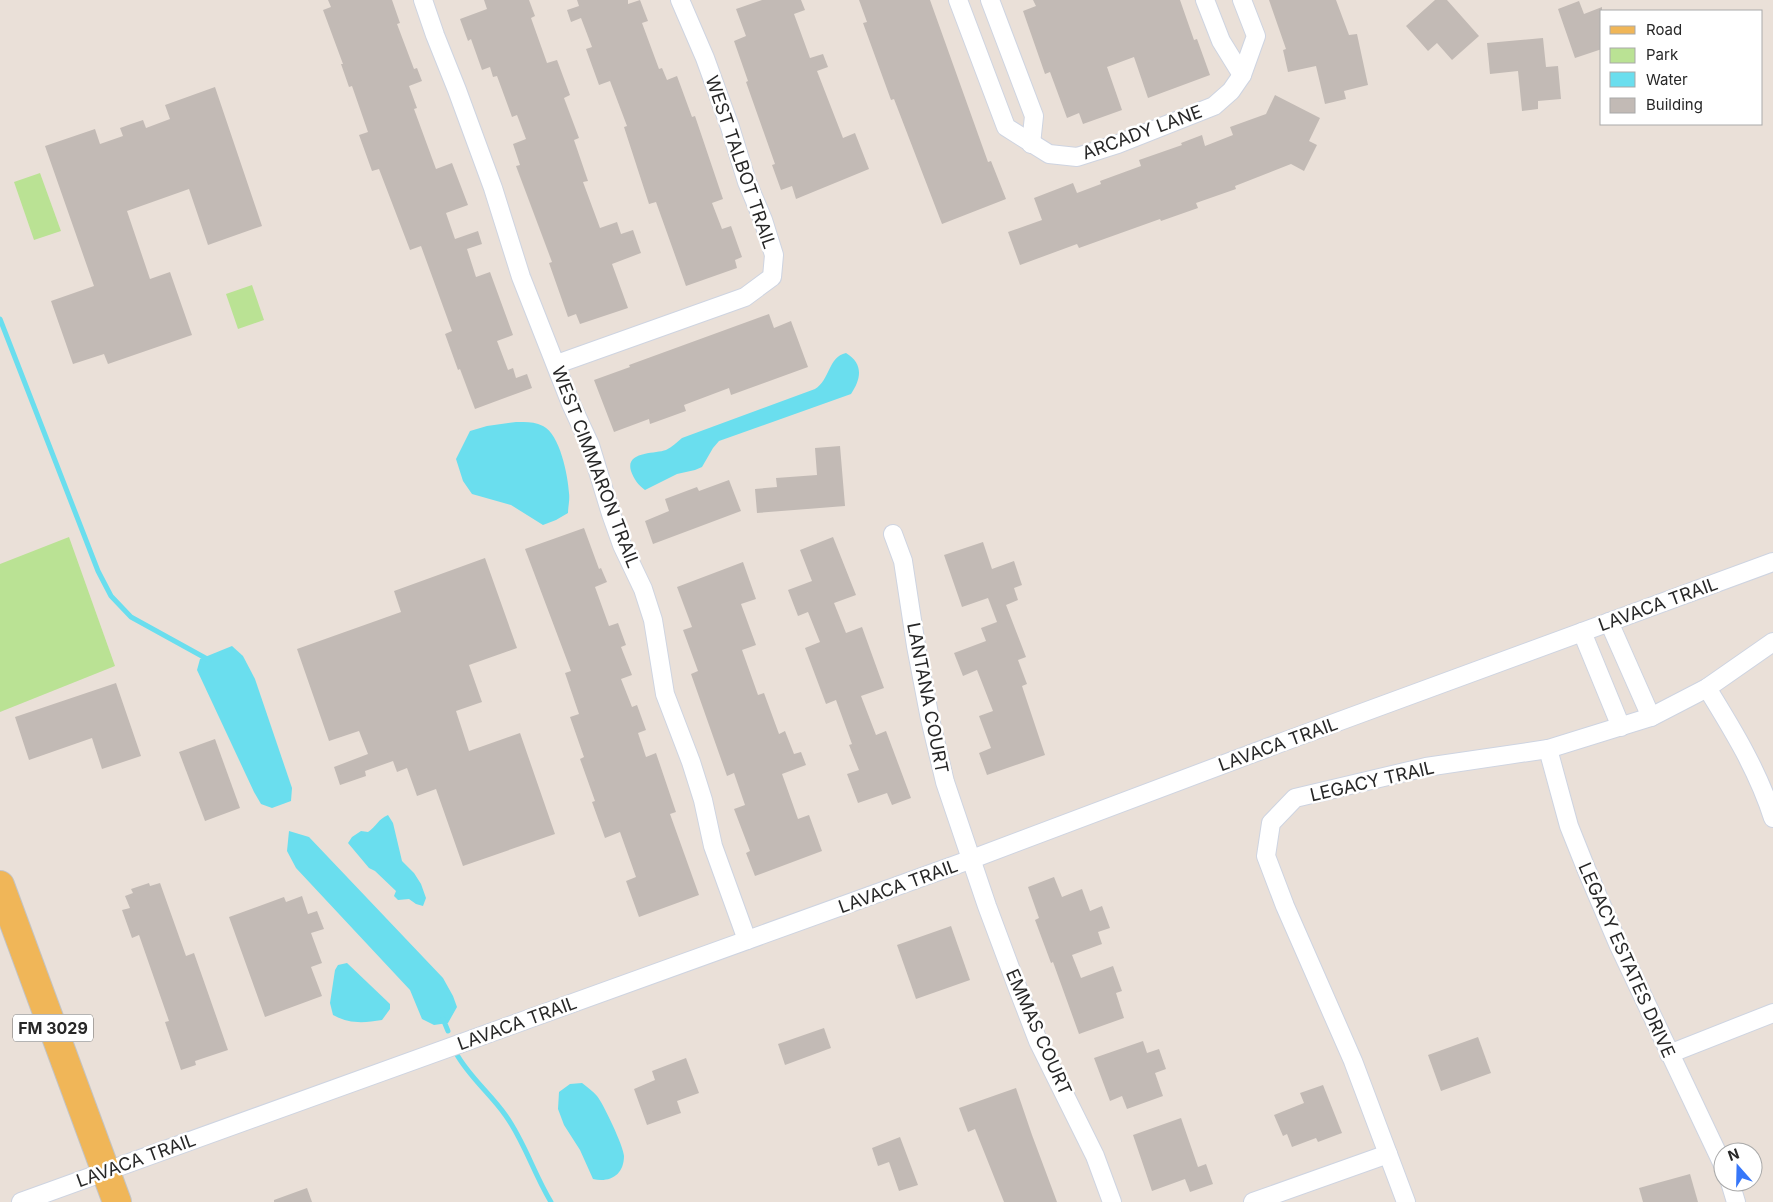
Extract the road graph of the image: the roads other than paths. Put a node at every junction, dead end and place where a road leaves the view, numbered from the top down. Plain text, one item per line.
1 (424, 0) edge
2 (680, 0) edge
3 (958, 0) edge
4 (990, 0) edge
5 (1205, 0) edge
6 (1242, 0) edge
7 (1242, 75) junction
8 (1031, 144) junction
9 (557, 364) junction
10 (893, 534) dead end
11 (1773, 562) edge
12 (1609, 622) junction
13 (1582, 632) junction
14 (1773, 642) edge
15 (1707, 688) junction
16 (1651, 717) junction
17 (1621, 727) junction
18 (1548, 749) junction
19 (1773, 818) edge
20 (972, 859) junction
21 (0, 885) edge
22 (746, 940) junction
23 (1773, 1013) edge
24 (1669, 1054) junction
25 (1713, 1144) edge
26 (1388, 1154) junction
27 (106, 1171) junction
28 (21, 1202) edge
29 (117, 1202) edge
30 (1112, 1202) edge
31 (1252, 1202) edge
32 (1406, 1202) edge

1 - 9 street, WEST CIMMARON TRAIL
2 - 9 street, WEST TALBOT TRAIL
3 - 8 street, ARCADY LANE
4 - 8 street
5 - 7 street
6 - 7 street, ARCADY LANE
7 - 8 street, ARCADY LANE
9 - 22 street, WEST CIMMARON TRAIL
10 - 20 street, LANTANA COURT
11 - 12 street, LAVACA TRAIL
12 - 13 street, LAVACA TRAIL
12 - 16 street
13 - 17 street
13 - 20 street, LAVACA TRAIL
14 - 15 street, LEGACY TRAIL
15 - 16 street, LEGACY TRAIL
15 - 19 street
16 - 17 street, LEGACY TRAIL
17 - 18 street, LEGACY TRAIL
18 - 24 street, LEGACY ESTATES DRIVE
18 - 26 street, LEGACY TRAIL
20 - 22 street, LAVACA TRAIL
20 - 30 street, EMMAS COURT
21 - 27 main road, FM 3029
22 - 27 street, LAVACA TRAIL
23 - 24 street
24 - 25 street, LEGACY ESTATES DRIVE
26 - 31 street
26 - 32 street, LEGACY TRAIL
27 - 28 street, LAVACA TRAIL
27 - 29 main road, FM 3029

